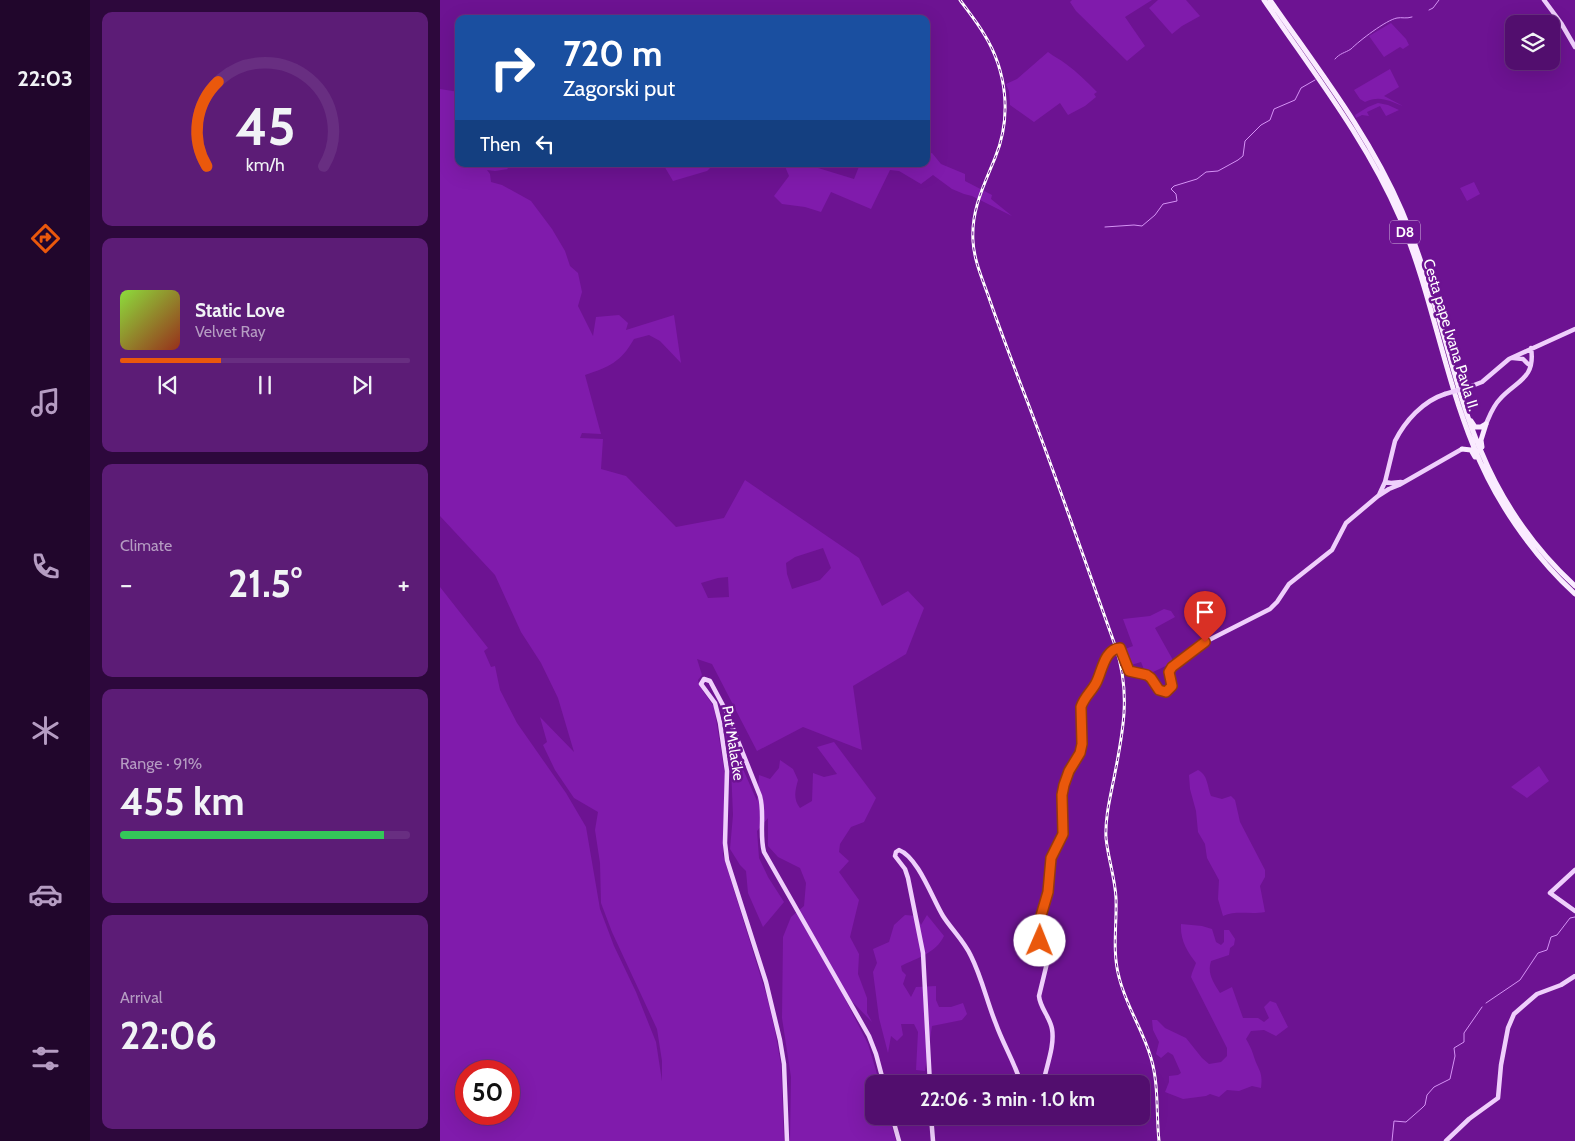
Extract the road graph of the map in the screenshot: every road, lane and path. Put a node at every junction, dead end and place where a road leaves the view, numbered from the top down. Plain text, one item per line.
1 (1264, 0) edge
2 (1270, 0) edge
3 (1544, 0) edge
4 (1575, 47) edge
5 (1575, 329) edge
6 (1528, 349) junction
7 (1509, 358) junction
8 (1528, 364) junction
9 (1530, 370) junction
10 (1466, 412) junction
11 (1486, 424) junction
12 (1467, 429) junction
13 (1462, 449) junction
14 (1482, 462) junction
15 (1386, 486) junction
16 (1575, 586) edge
17 (1575, 594) edge
18 (1575, 870) edge
19 (1575, 912) edge
20 (1575, 976) edge
21 (882, 1075) edge
22 (930, 1075) edge
23 (1018, 1075) edge
24 (1045, 1075) edge
25 (895, 1125) edge
26 (932, 1125) edge
27 (787, 1141) edge
28 (899, 1141) edge
29 (933, 1141) edge
30 (1446, 1141) edge

1 - 12 main road, Cesta pape Ivana Pavla II. / D8
2 - 10 main road, Cesta pape Ivana Pavla II. / D8
3 - 4 main road
5 - 6 main road
6 - 7 main road
6 - 8 main road
6 - 9 main road
7 - 8 main road
7 - 15 main road, bridge
8 - 9 main road
9 - 11 main road
10 - 11 main road
10 - 14 main road, Cesta pape Ivana Pavla II. / D8
11 - 14 main road
12 - 13 main road
12 - 14 main road, Cesta pape Ivana Pavla II. / D8
13 - 14 main road
13 - 15 main road
14 - 16 main road, Cesta pape Ivana Pavla II. / D8
14 - 17 main road, Cesta pape Ivana Pavla II. / D8
15 - 24 main road
18 - 19 main road
20 - 30 main road
21 - 27 main road, Put Malačke
22 - 23 main road
25 - 28 main road
26 - 29 main road

